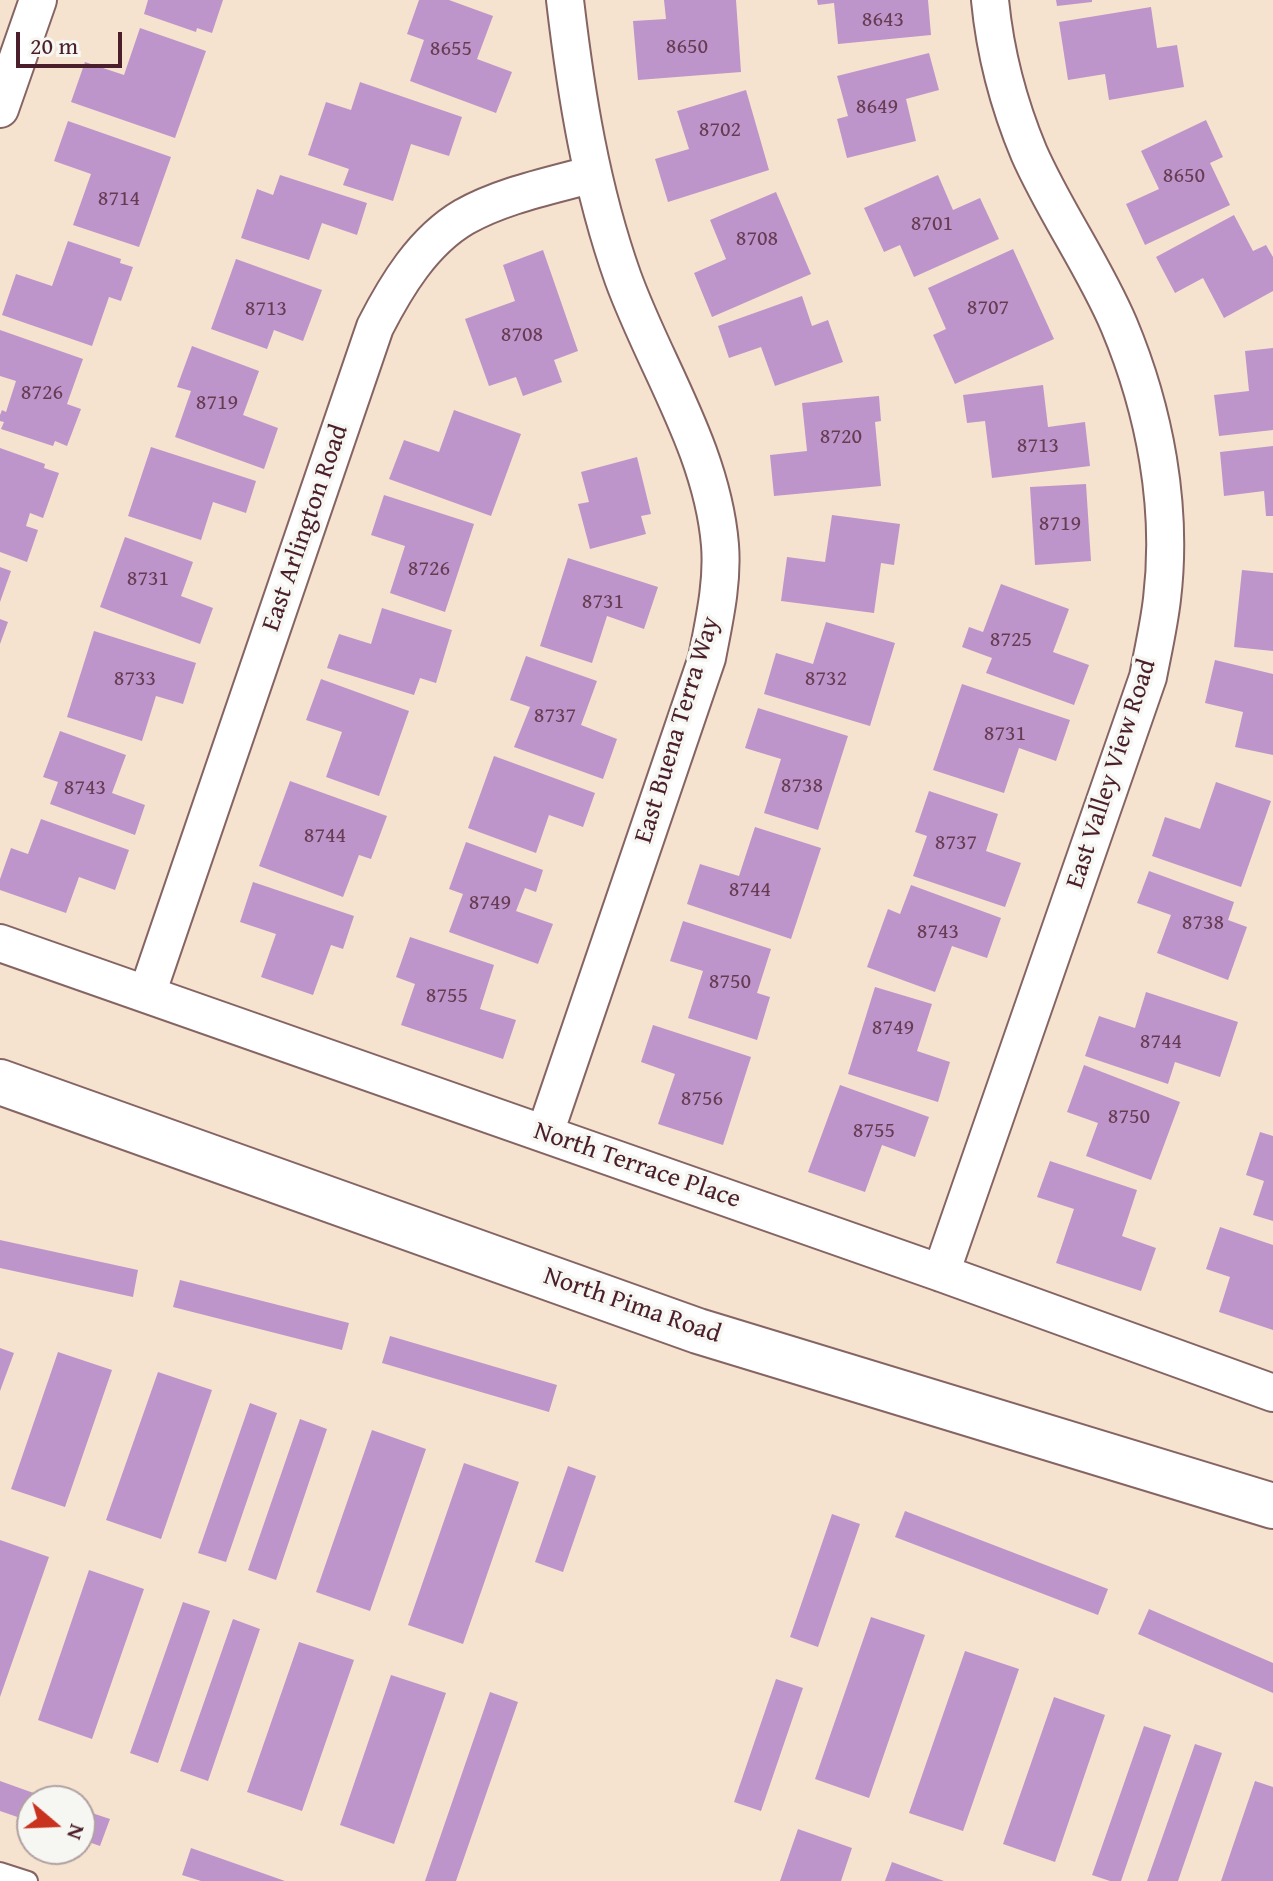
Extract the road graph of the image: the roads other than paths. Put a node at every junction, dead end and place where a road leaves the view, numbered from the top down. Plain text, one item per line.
1 (38, 0) edge
2 (565, 0) edge
3 (990, 0) edge
4 (0, 109) edge
5 (593, 174) junction
6 (0, 943) edge
7 (147, 994) junction
8 (0, 1082) edge
9 (545, 1133) junction
10 (941, 1273) junction
11 (1273, 1393) edge
12 (1273, 1506) edge
13 (0, 1872) edge
14 (28, 1881) edge

1 - 4 street
2 - 5 street, East Buena Terra Way
3 - 10 street, East Valley View Road
5 - 7 street, East Arlington Road
5 - 9 street, East Buena Terra Way
6 - 7 street, North Terrace Place
7 - 9 street, North Terrace Place
8 - 12 main road, North Pima Road
9 - 10 street, North Terrace Place
10 - 11 street, North Terrace Place
13 - 14 lane

